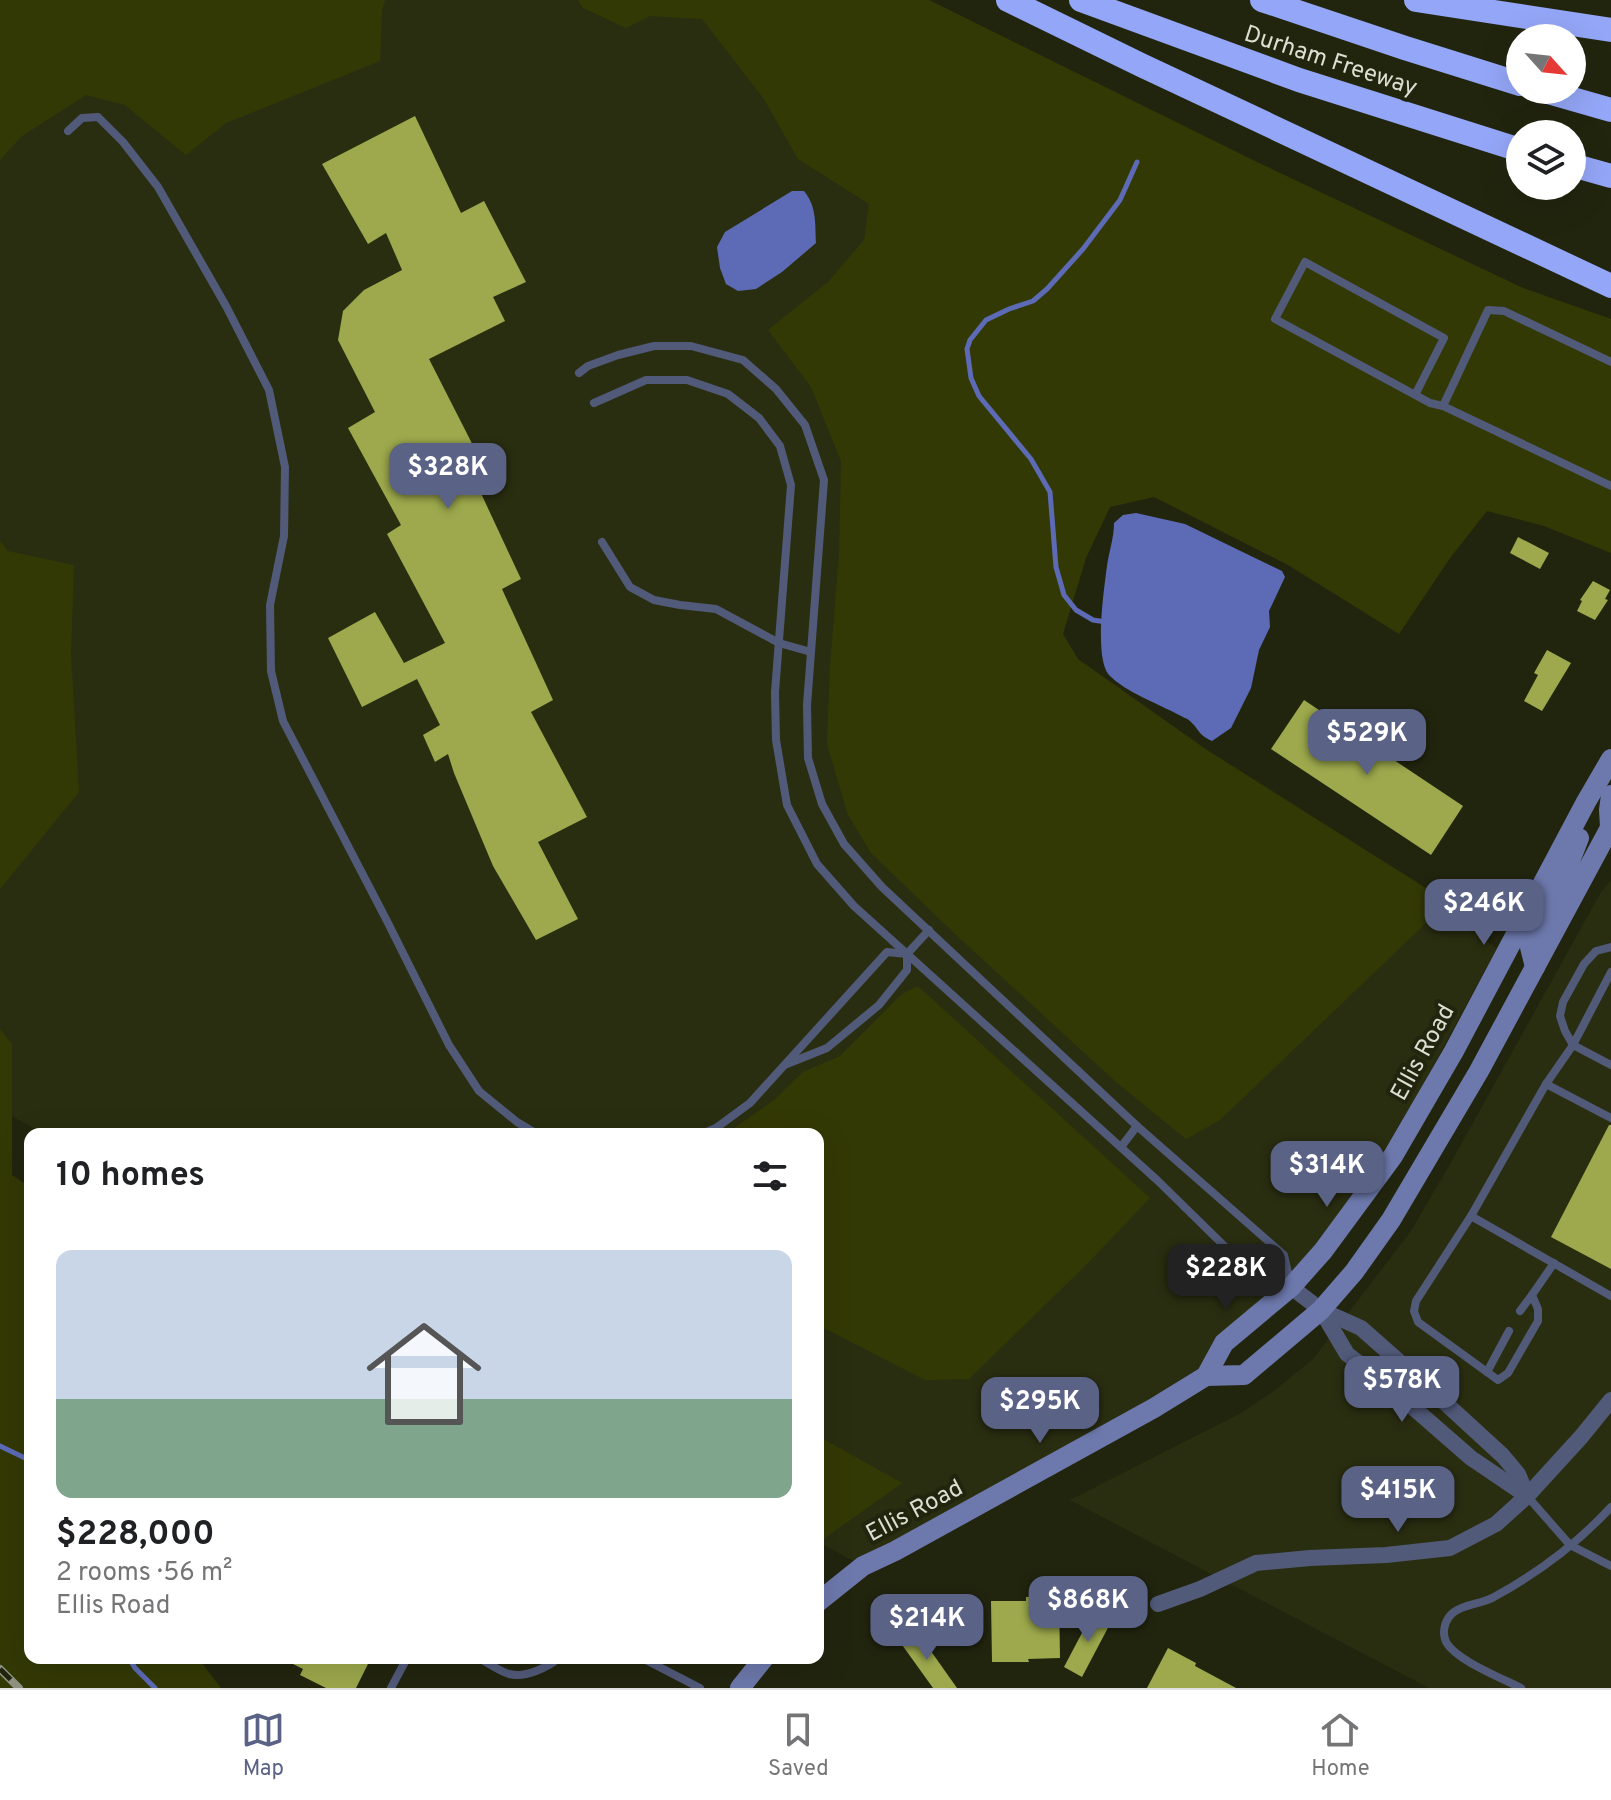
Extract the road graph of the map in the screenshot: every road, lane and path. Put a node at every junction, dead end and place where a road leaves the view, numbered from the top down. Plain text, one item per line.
1 (1008, 0) edge
2 (1081, 0) edge
3 (1262, 0) edge
4 (1416, 0) edge
5 (1611, 30) edge
6 (1506, 80) edge
7 (1586, 103) edge
8 (1611, 110) edge
9 (68, 131) dead end
10 (1506, 146) edge
11 (1586, 169) edge
12 (1611, 176) edge
13 (1611, 286) edge
14 (1611, 362) edge
15 (579, 373) dead end
16 (1415, 395) junction
17 (594, 403) dead end
18 (1443, 406) junction
19 (1611, 486) edge
20 (602, 542) dead end
21 (779, 643) junction
22 (811, 652) junction
23 (1611, 759) edge
24 (1611, 795) edge
25 (1586, 802) junction
26 (1611, 827) edge
27 (929, 930) junction
28 (1611, 947) edge
29 (907, 954) junction
30 (1535, 967) junction
31 (1611, 972) edge
32 (1573, 1045) junction
33 (1611, 1065) edge
34 (783, 1066) junction
35 (1546, 1084) junction
36 (1611, 1118) edge
37 (1137, 1126) junction
38 (527, 1128) edge
39 (716, 1128) edge
40 (1121, 1147) junction
41 (1471, 1216) junction
42 (1272, 1259) dead end
43 (1554, 1263) junction
44 (1266, 1267) dead end
45 (1291, 1287) junction
46 (1532, 1295) junction
47 (1611, 1296) edge
48 (1321, 1310) junction
49 (1520, 1311) dead end
50 (1509, 1331) dead end
51 (1487, 1372) junction
52 (1206, 1376) junction
53 (1611, 1400) edge
54 (1527, 1496) junction
55 (1611, 1507) edge
56 (1570, 1545) junction
57 (1611, 1566) edge
58 (824, 1597) edge
59 (1158, 1604) dead end
60 (404, 1664) edge
61 (490, 1664) edge
62 (552, 1664) edge
63 (654, 1664) edge
64 (759, 1664) edge
65 (391, 1688) edge
66 (700, 1688) edge
67 (740, 1688) edge
68 (1521, 1688) edge

1 - 13 highway
2 - 10 highway, Durham Freeway
3 - 6 highway, Durham Freeway
4 - 5 highway
7 - 8 highway
9 - 38 lane
11 - 12 highway
14 - 18 lane
15 - 22 lane
16 - 16 lane
16 - 18 lane
17 - 21 lane
18 - 19 lane
20 - 21 lane
21 - 22 lane
21 - 29 lane
22 - 27 lane
23 - 25 main road, Ellis Road
24 - 26 main road
25 - 30 main road
25 - 45 main road, Ellis Road
26 - 30 main road, Ellis Road
27 - 29 lane
27 - 37 lane
28 - 32 lane
29 - 34 lane
29 - 34 lane
29 - 40 lane
30 - 48 main road, Ellis Road
31 - 32 lane
32 - 33 lane
32 - 35 lane
34 - 39 lane
35 - 36 lane
35 - 41 lane
37 - 40 lane
37 - 45 lane
40 - 45 lane
41 - 43 lane
41 - 51 lane
42 - 44 path
43 - 46 lane
43 - 47 lane
45 - 48 street
45 - 52 main road, Ellis Road
46 - 49 lane
46 - 51 lane
48 - 52 main road, Ellis Road
48 - 54 street
48 - 54 street
50 - 51 lane
52 - 58 main road, Ellis Road
53 - 54 street
54 - 56 lane
54 - 59 street
55 - 56 lane
56 - 57 lane
56 - 68 lane
60 - 65 lane
61 - 62 lane
63 - 66 lane
64 - 67 main road

